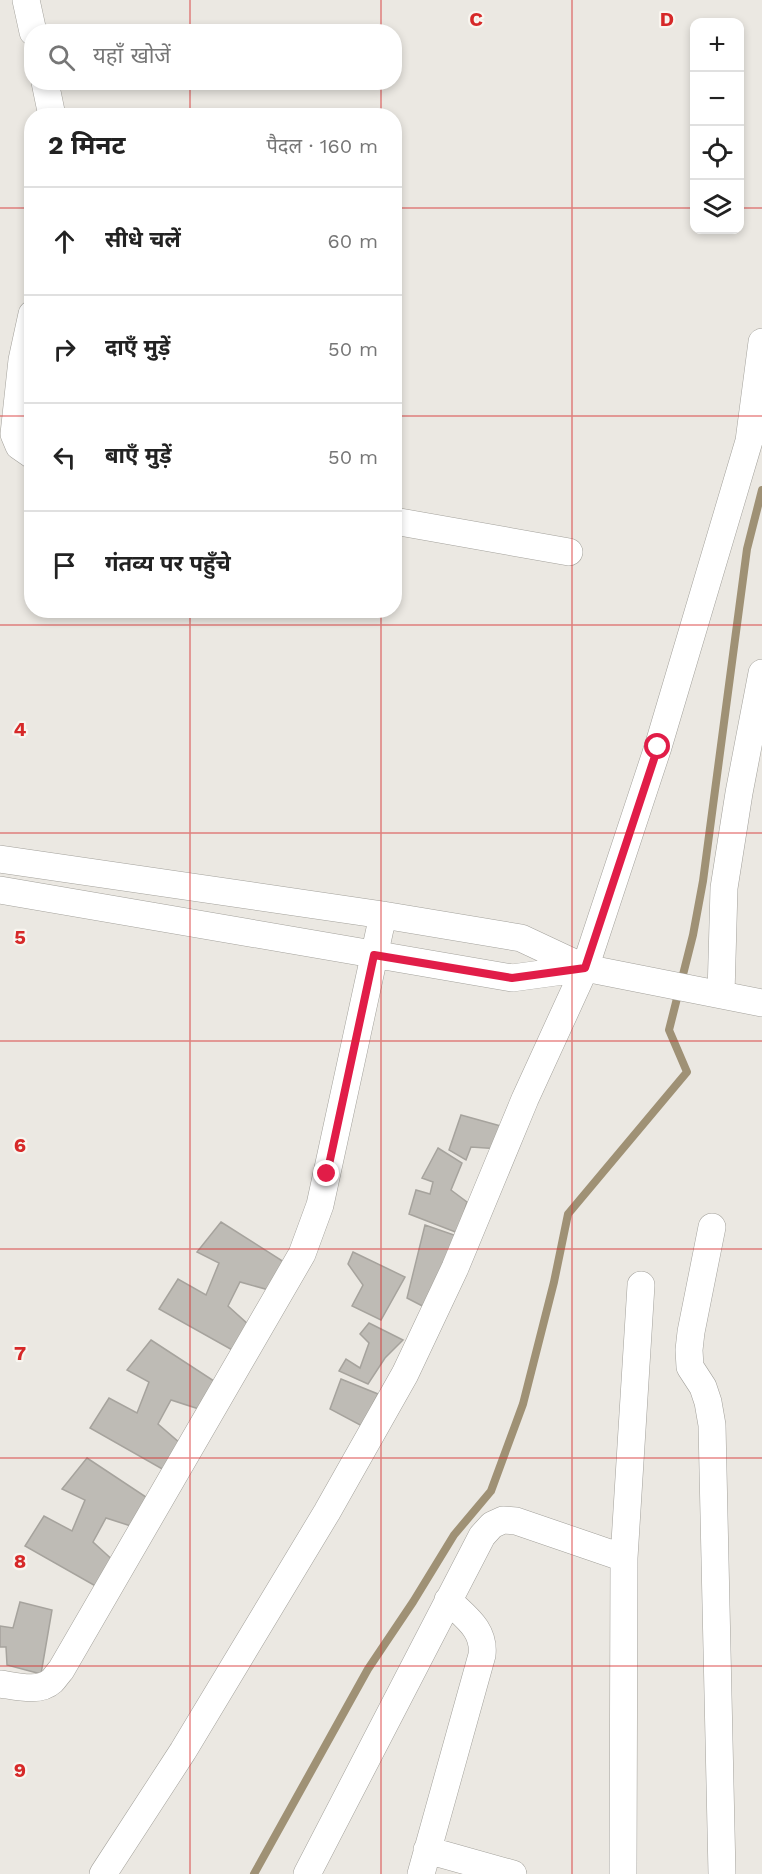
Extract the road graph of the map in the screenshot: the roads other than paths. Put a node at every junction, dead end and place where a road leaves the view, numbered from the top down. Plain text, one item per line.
1 (26, 0) edge
2 (31, 24) edge
3 (47, 90) edge
4 (50, 108) edge
5 (24, 331) edge
6 (762, 342) edge
7 (11, 359) edge
8 (755, 442) edge
9 (24, 449) edge
10 (402, 522) edge
11 (569, 552) dead end
12 (762, 673) edge
13 (0, 859) edge
14 (0, 890) edge
15 (383, 915) junction
16 (374, 955) junction
17 (585, 968) junction
18 (716, 993) junction
19 (762, 1003) edge
20 (712, 1227) dead end
21 (641, 1285) dead end
22 (624, 1558) junction
23 (447, 1600) junction
24 (0, 1684) edge
25 (424, 1862) edge
26 (103, 1874) edge
27 (307, 1874) edge
28 (513, 1874) edge
29 (623, 1874) edge
30 (722, 1874) edge

1 - 2 street
3 - 4 street
5 - 7 street
6 - 8 street
7 - 9 street
8 - 17 street
10 - 11 street
12 - 18 street
13 - 15 street
14 - 16 street
15 - 16 street
15 - 17 street
16 - 17 street
16 - 24 street
17 - 18 street
17 - 26 street
18 - 19 street
20 - 30 street
21 - 22 street
22 - 23 street
22 - 29 street
23 - 25 street
23 - 27 street
25 - 28 street

